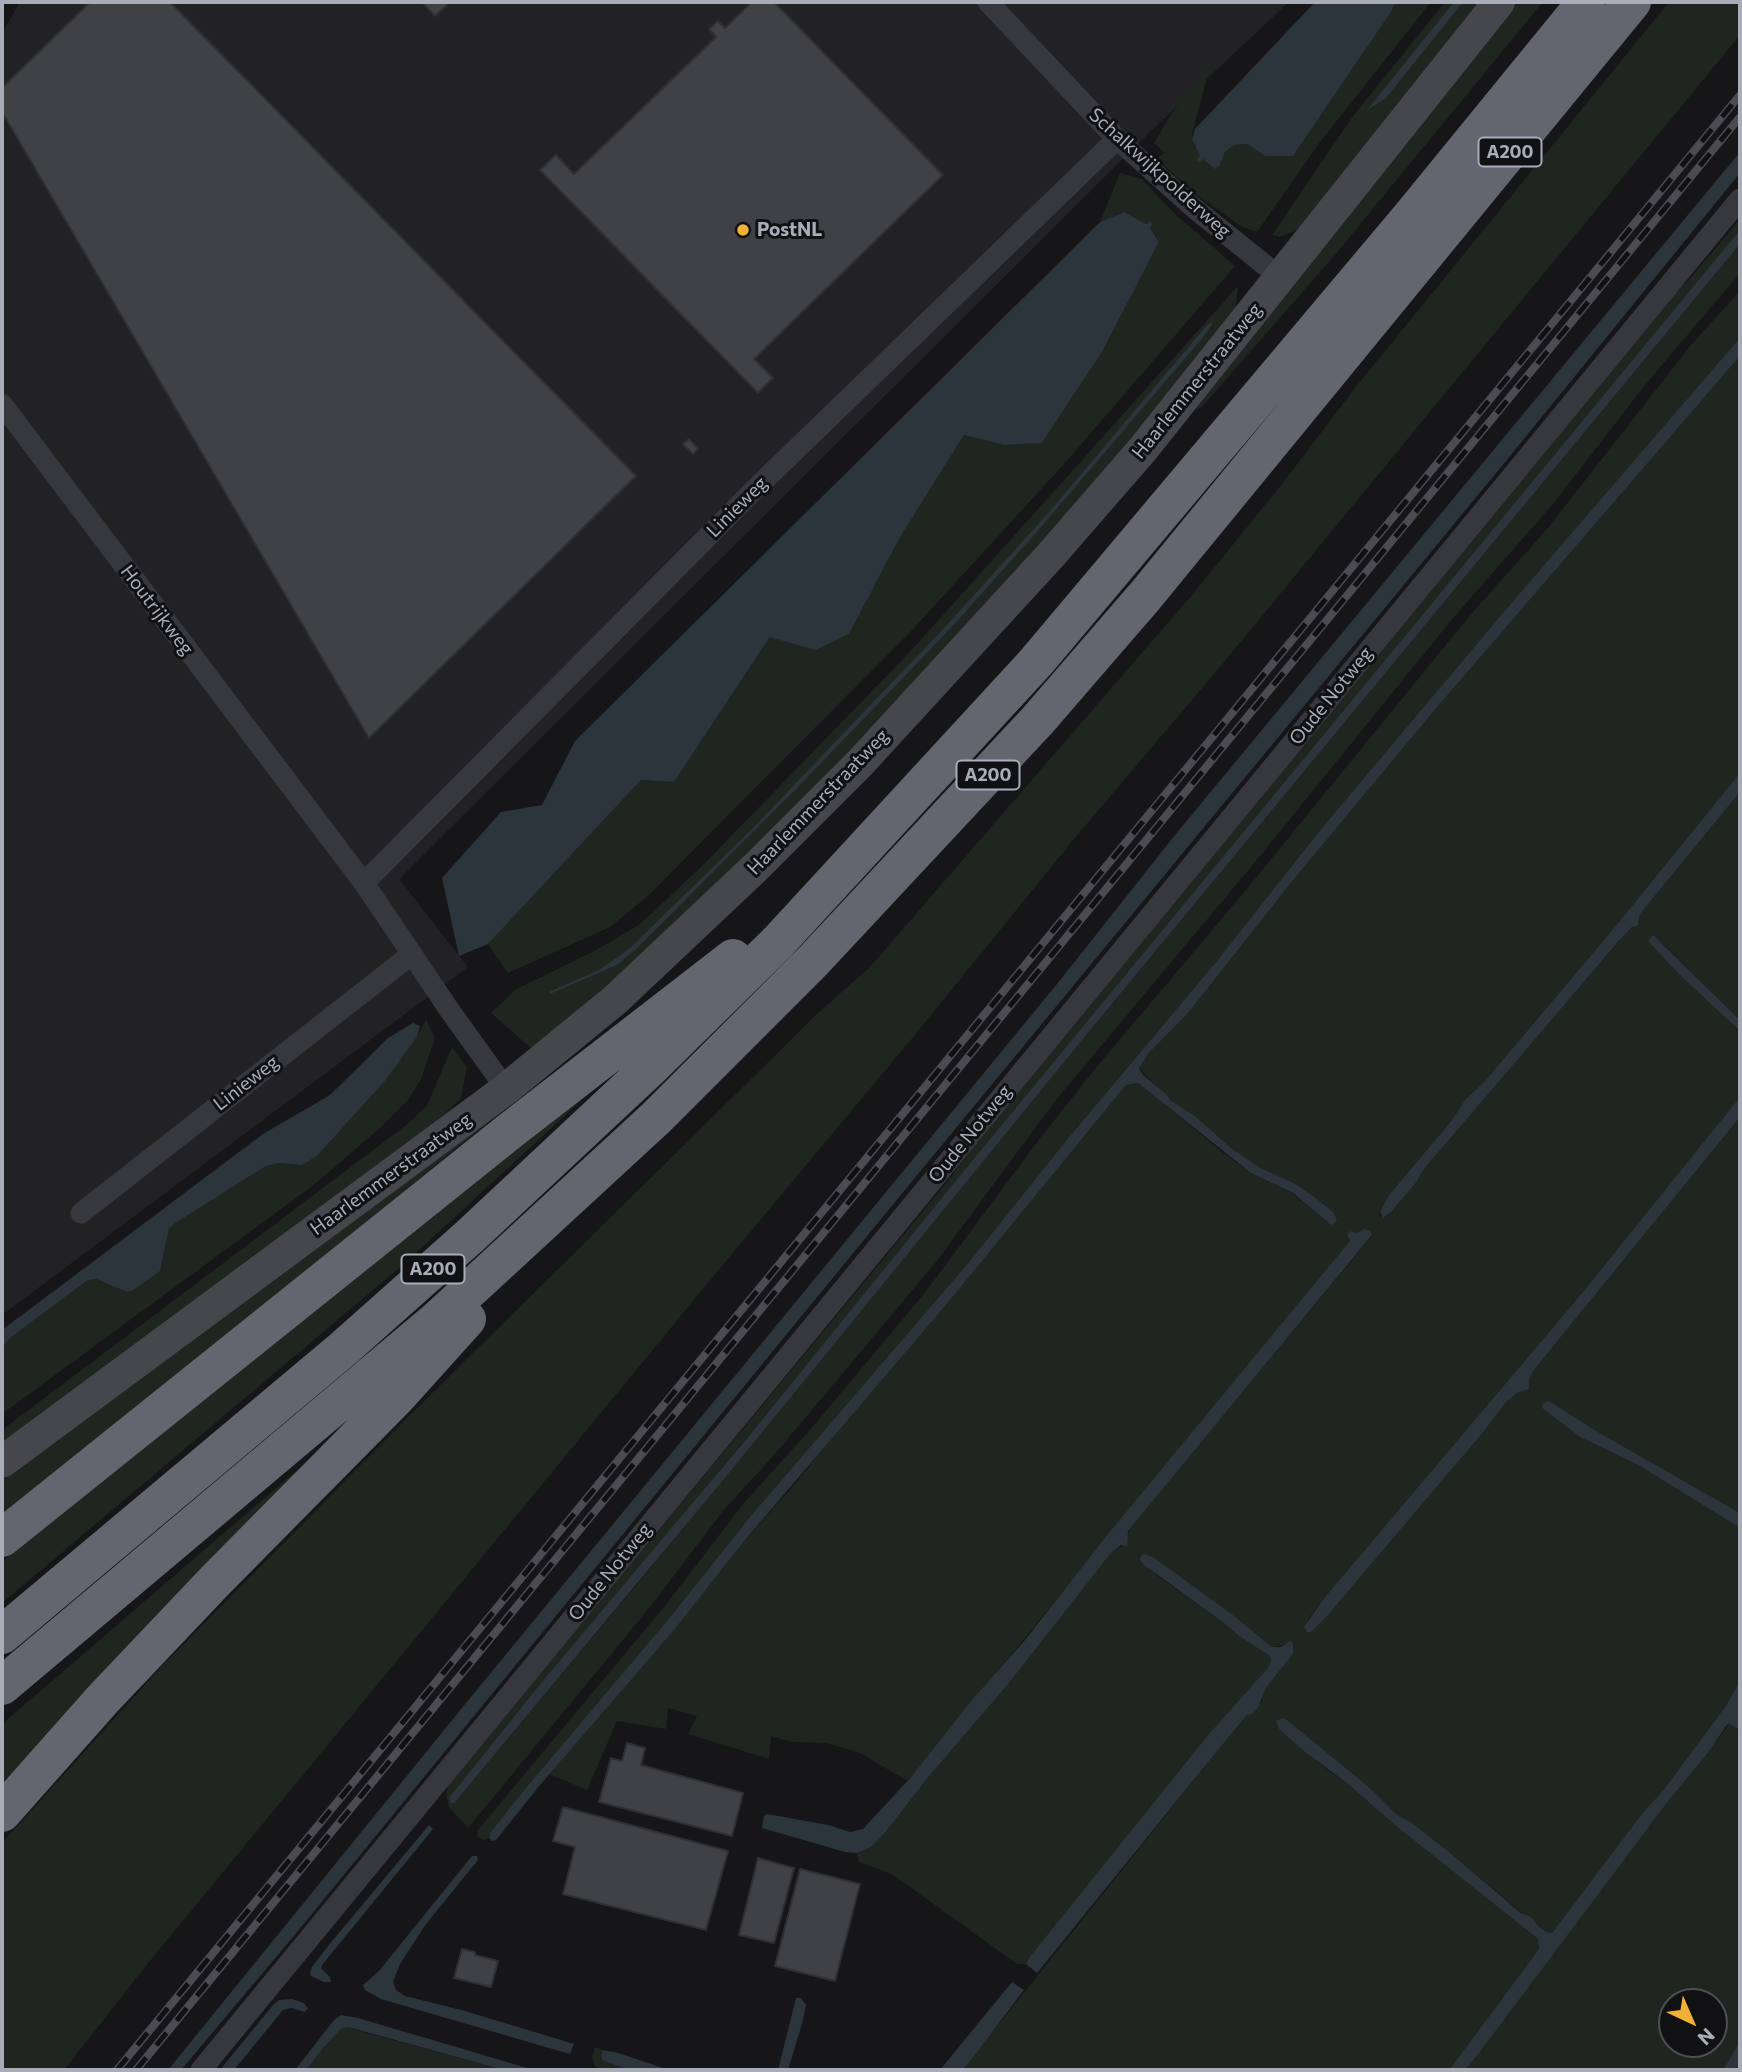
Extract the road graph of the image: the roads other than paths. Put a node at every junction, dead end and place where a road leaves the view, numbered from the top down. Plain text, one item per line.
1 (988, 2) edge
2 (1499, 2) edge
3 (1586, 2) edge
4 (1632, 2) edge
5 (1117, 139) junction
6 (1740, 199) edge
7 (1281, 278) junction
8 (2, 404) edge
9 (839, 875) junction
10 (364, 883) junction
11 (412, 954) junction
12 (506, 1089) junction
13 (81, 1213) dead end
14 (553, 1214) junction
15 (2, 1462) edge
16 (2, 1538) edge
17 (2, 1635) edge
18 (2, 1686) edge
19 (2, 1813) edge
20 (201, 2070) edge

1 - 5 street, Schalkwijkpolderweg
2 - 7 main road, Haarlemmerstraatweg
3 - 9 highway, A200
4 - 14 highway, A200
5 - 7 street, Schalkwijkpolderweg
5 - 10 street, Linieweg
6 - 20 street, Oude Notweg
7 - 12 main road, Haarlemmerstraatweg
8 - 10 street, Houtrijkweg
9 - 16 highway, A200
9 - 17 highway, A200
10 - 11 street
11 - 12 street
11 - 13 street, Linieweg
12 - 15 main road, Haarlemmerstraatweg
14 - 18 highway, A200
14 - 19 highway, A200

